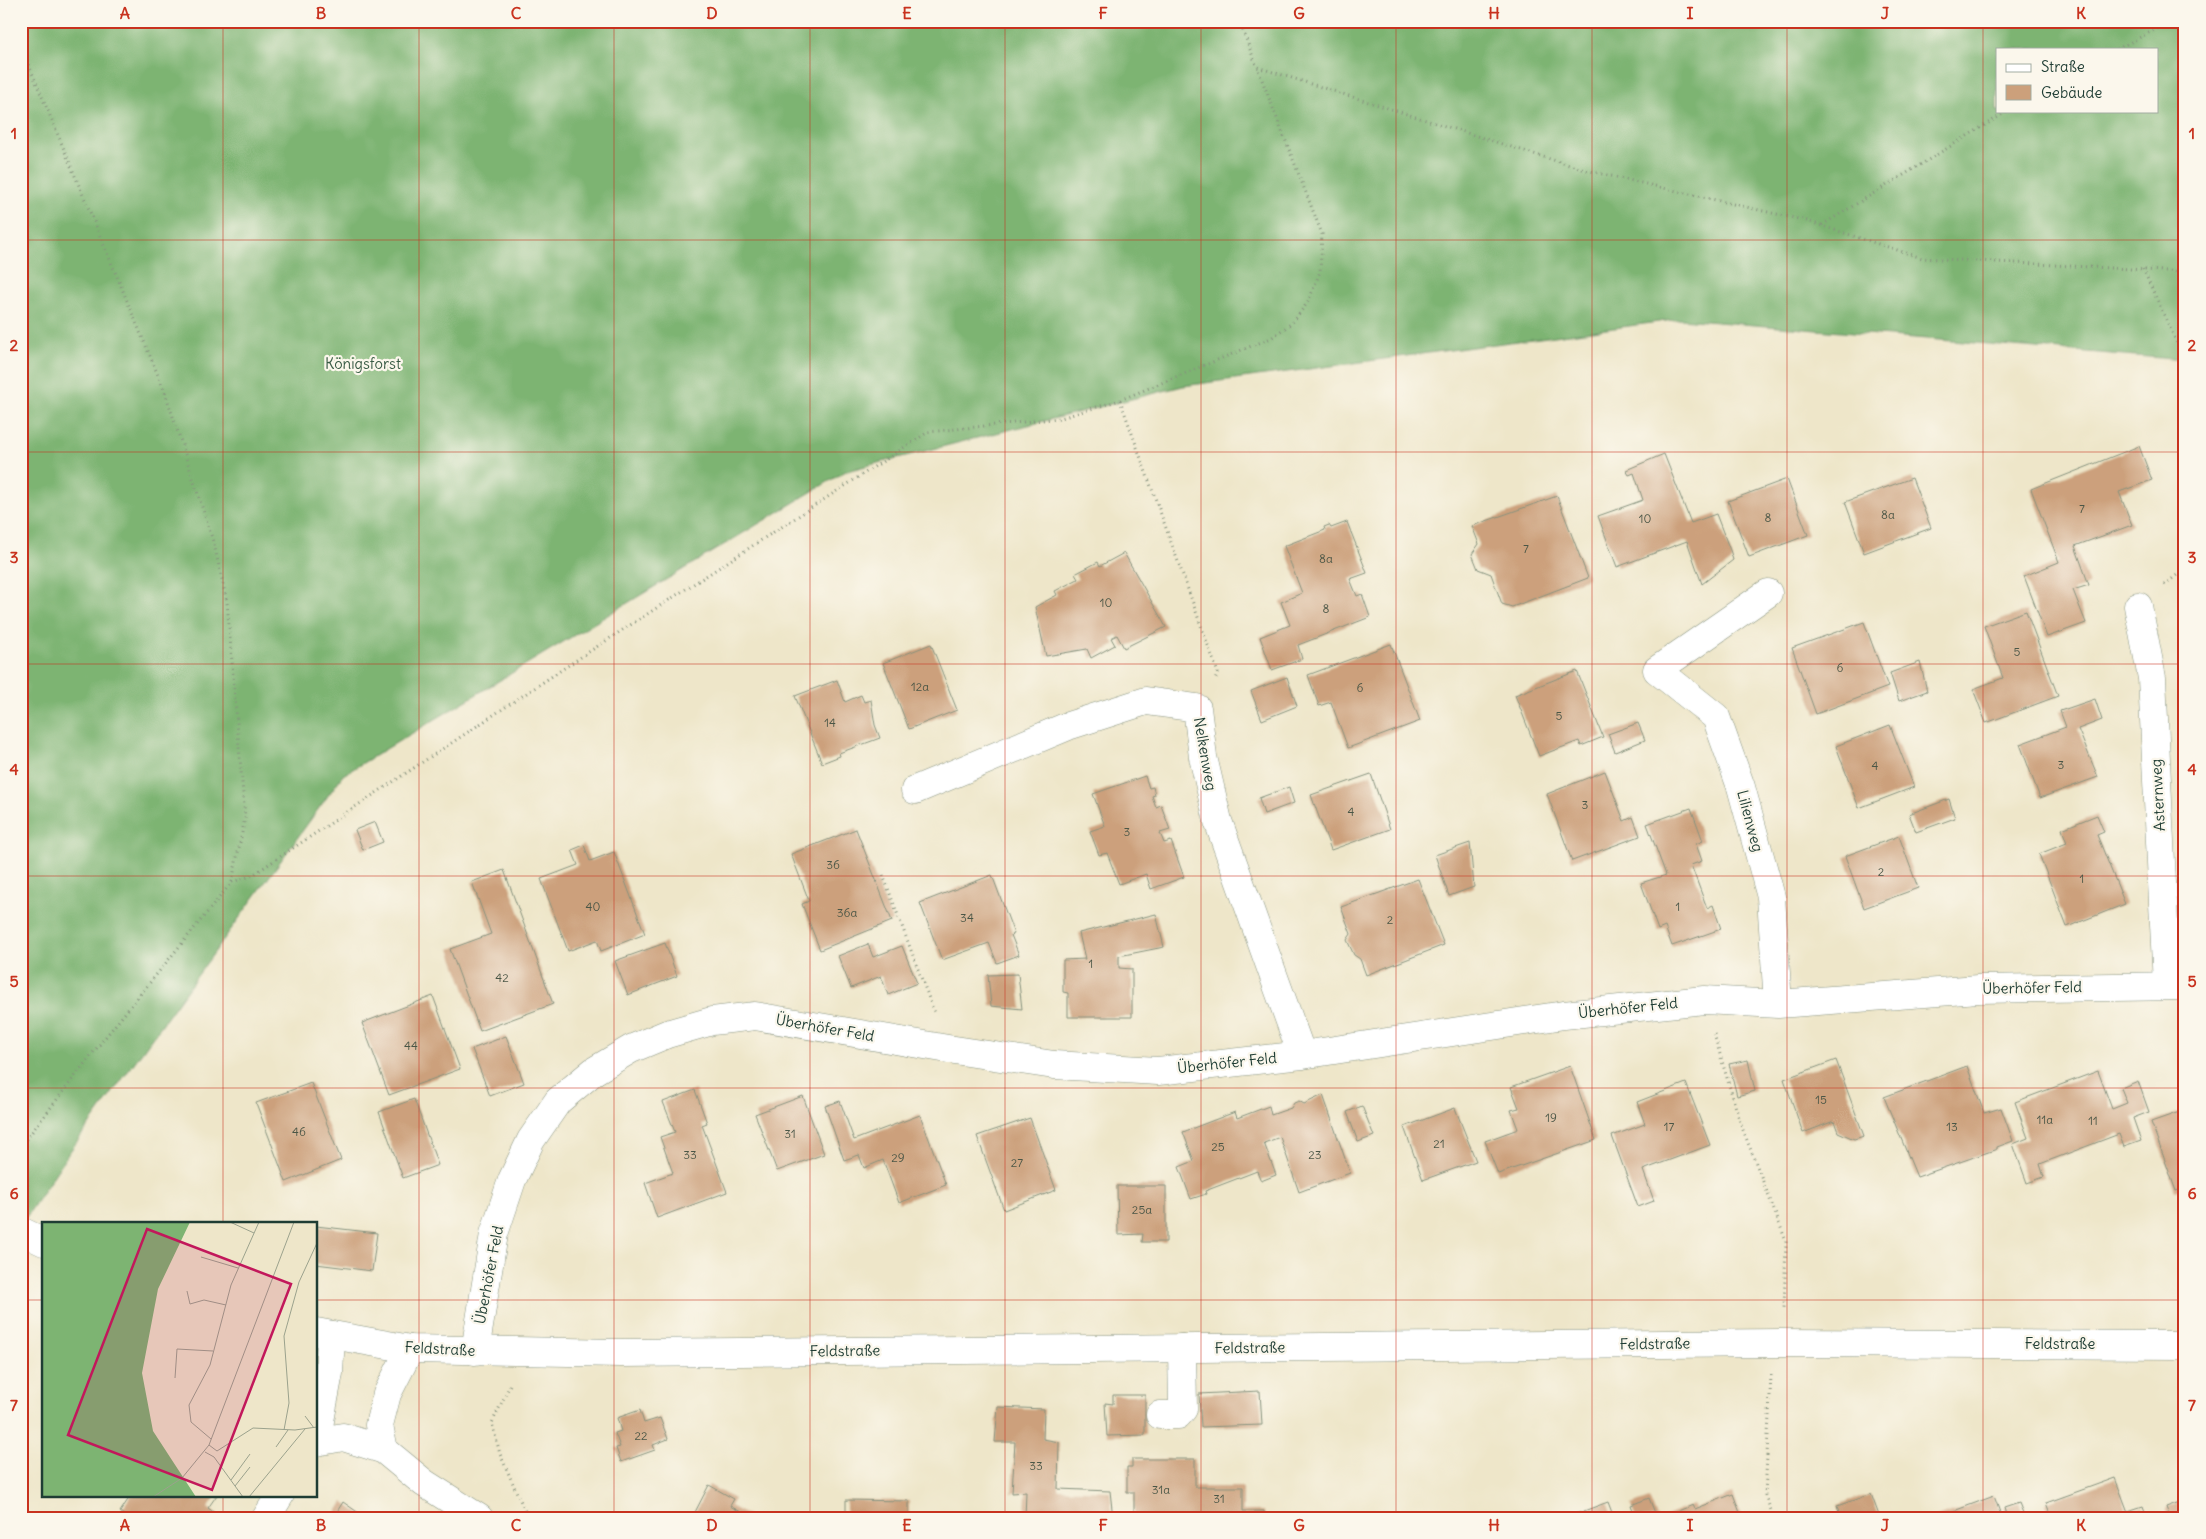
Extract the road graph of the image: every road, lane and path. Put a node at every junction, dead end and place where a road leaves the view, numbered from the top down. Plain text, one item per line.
1 (1239, 21) edge
2 (2172, 21) edge
3 (21, 46) edge
4 (2119, 48) edge
5 (1257, 67) junction
6 (2006, 112) edge
7 (1822, 226) junction
8 (2143, 269) junction
9 (2185, 272) edge
10 (2185, 361) edge
11 (1120, 400) junction
12 (1768, 593) dead end
13 (2138, 606) dead end
14 (1197, 708) junction
15 (914, 790) dead end
16 (883, 875) dead end
17 (232, 882) junction
18 (2176, 985) edge
19 (1704, 1000) junction
20 (1778, 1004) junction
21 (948, 1049) junction
22 (1302, 1055) junction
23 (21, 1146) edge
24 (21, 1231) edge
25 (42, 1241) edge
26 (324, 1334) edge
27 (1780, 1343) junction
28 (2185, 1345) edge
29 (410, 1348) junction
30 (1182, 1348) junction
31 (474, 1351) junction
32 (528, 1352) junction
33 (1160, 1415) dead end
34 (318, 1431) edge
35 (318, 1442) edge
36 (384, 1450) junction
37 (279, 1496) edge
38 (266, 1518) edge
39 (479, 1518) edge
40 (528, 1518) edge
41 (1774, 1518) edge

1 - 5 path
2 - 4 path
3 - 17 path
5 - 7 path
5 - 11 path
6 - 7 path
7 - 8 path
8 - 9 path
8 - 10 path
11 - 14 path
11 - 17 path
12 - 20 street, Lilienweg
13 - 18 street, Asternweg
14 - 15 street, Nelkenweg
14 - 22 street, Nelkenweg
16 - 21 path
17 - 23 path
18 - 20 street, Überhöfer Feld
19 - 20 street, Überhöfer Feld
19 - 22 street, Überhöfer Feld
19 - 27 path
21 - 22 street, Überhöfer Feld
21 - 31 street, Überhöfer Feld
24 - 25 street
26 - 29 street, Feldstraße
26 - 34 street
27 - 28 street, Feldstraße
27 - 30 street, Feldstraße
27 - 41 path
29 - 31 street, Feldstraße
29 - 36 street
30 - 32 street, Feldstraße
30 - 33 street
31 - 32 street, Feldstraße
32 - 40 path
35 - 36 street
36 - 39 street
37 - 38 street

